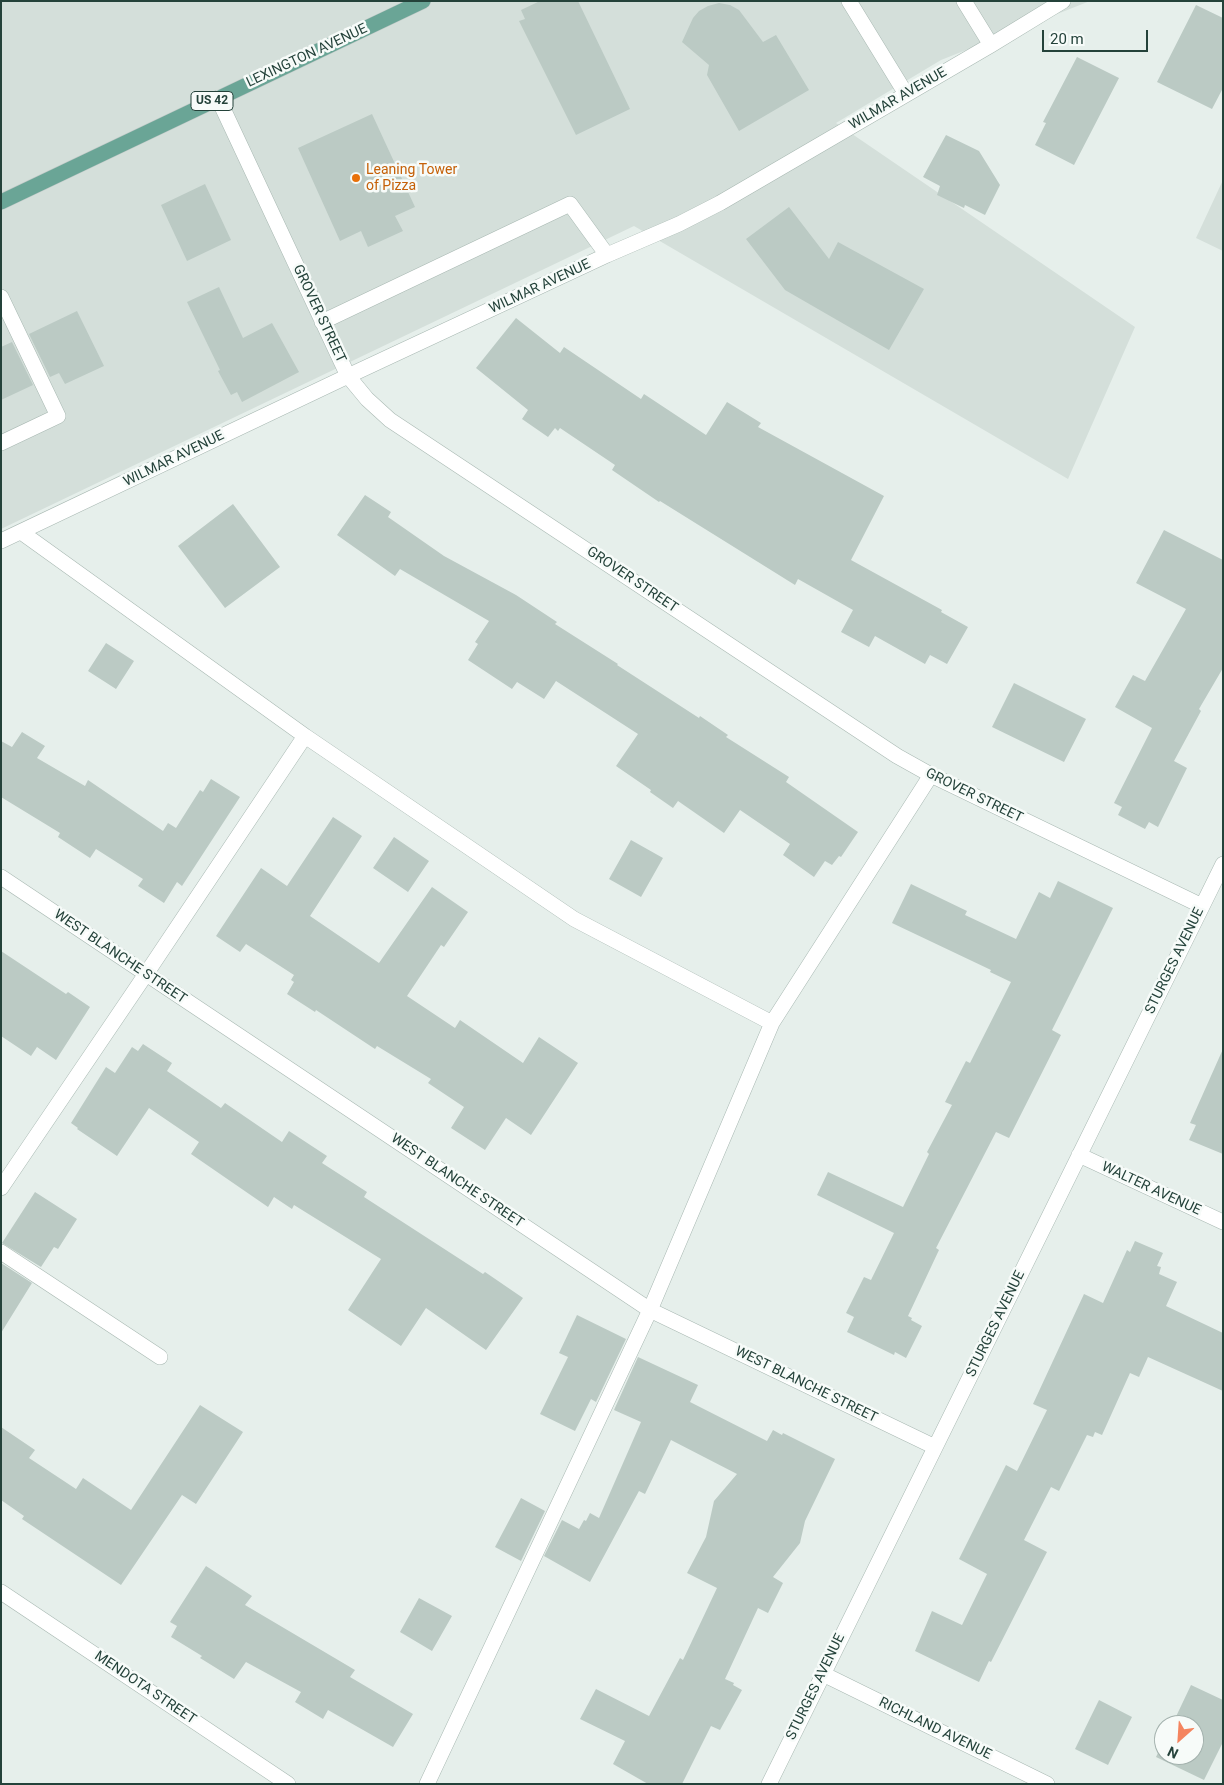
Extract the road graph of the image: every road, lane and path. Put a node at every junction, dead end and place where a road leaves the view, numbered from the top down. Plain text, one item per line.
1 (422, 1) edge
2 (848, 1) edge
3 (964, 1) edge
4 (1063, 1) edge
5 (991, 45) junction
6 (906, 94) junction
7 (218, 98) junction
8 (1, 202) edge
9 (607, 255) junction
10 (1, 297) edge
11 (322, 322) junction
12 (348, 376) junction
13 (1, 443) edge
14 (22, 532) junction
15 (1, 541) edge
16 (305, 736) junction
17 (931, 775) junction
18 (1223, 864) edge
19 (1, 877) edge
20 (1202, 906) junction
21 (146, 974) junction
22 (772, 1023) junction
23 (1079, 1155) junction
24 (1, 1188) edge
25 (1223, 1222) edge
26 (1, 1252) edge
27 (650, 1310) junction
28 (160, 1357) dead end
29 (935, 1447) junction
30 (1, 1592) edge
31 (823, 1674) junction
32 (288, 1784) edge
33 (427, 1784) edge
34 (768, 1784) edge
35 (1047, 1784) edge

1 - 7 main road, LEXINGTON AVENUE / US 42
2 - 6 street
3 - 5 street
4 - 5 street, WILMAR AVENUE
5 - 6 street, WILMAR AVENUE
6 - 9 street, WILMAR AVENUE
7 - 8 main road, LEXINGTON AVENUE / US 42
7 - 11 street, GROVER STREET
9 - 11 street
9 - 12 street, WILMAR AVENUE
10 - 13 street
11 - 12 street, GROVER STREET
12 - 14 street, WILMAR AVENUE
12 - 17 street, GROVER STREET
14 - 15 street, WILMAR AVENUE
14 - 16 street
16 - 21 street
16 - 22 street
17 - 20 street, GROVER STREET
17 - 22 street
18 - 20 street, STURGES AVENUE
19 - 21 street, WEST BLANCHE STREET
20 - 23 street, STURGES AVENUE
21 - 24 street
21 - 27 street, WEST BLANCHE STREET
22 - 27 street
23 - 25 street, WALTER AVENUE
23 - 29 street, STURGES AVENUE
26 - 28 street
27 - 29 street, WEST BLANCHE STREET
27 - 33 street
29 - 31 street, STURGES AVENUE
30 - 32 street, MENDOTA STREET
31 - 34 street, STURGES AVENUE
31 - 35 street, RICHLAND AVENUE

